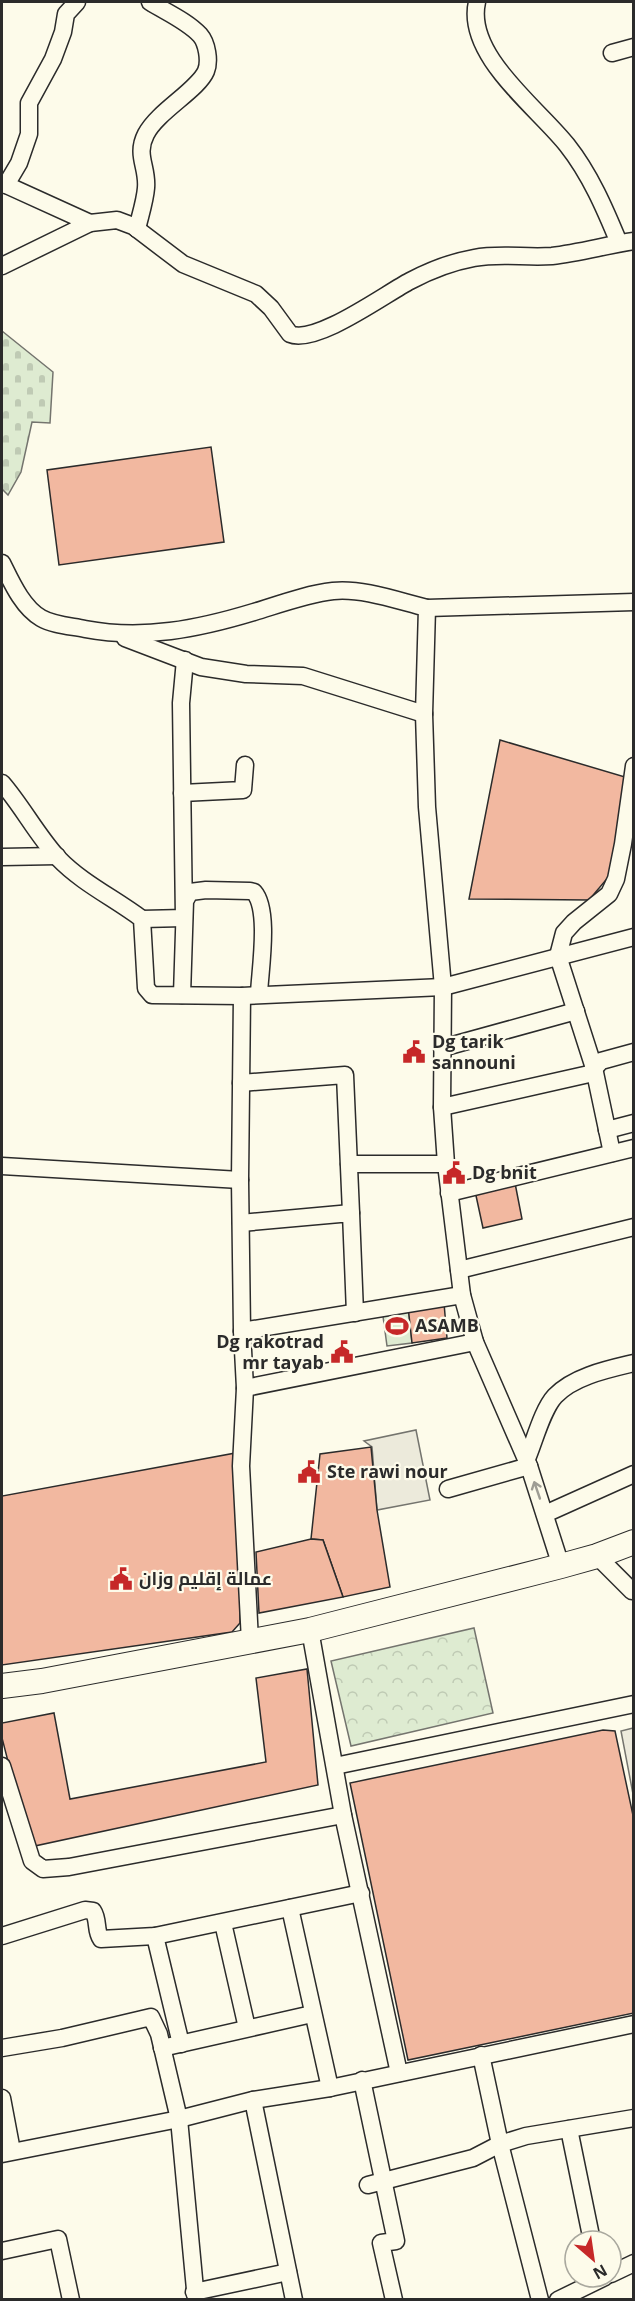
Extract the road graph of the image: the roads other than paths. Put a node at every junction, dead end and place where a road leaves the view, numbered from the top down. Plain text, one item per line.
1 (77, 2) edge
2 (150, 2) edge
3 (477, 2) edge
4 (633, 47) edge
5 (612, 53) dead end
6 (4, 184) edge
7 (90, 223) junction
8 (137, 229) junction
9 (626, 242) edge
10 (2, 266) edge
11 (2, 563) edge
12 (633, 602) edge
13 (427, 608) junction
14 (112, 634) junction
15 (185, 660) junction
16 (424, 714) junction
17 (245, 765) dead end
18 (633, 769) edge
19 (3, 787) edge
20 (182, 793) junction
21 (628, 844) edge
22 (57, 856) junction
23 (2, 857) edge
24 (184, 918) junction
25 (141, 919) junction
26 (633, 938) edge
27 (558, 956) junction
28 (443, 987) junction
29 (259, 994) junction
30 (182, 995) junction
31 (242, 996) junction
32 (576, 1011) junction
33 (442, 1048) junction
34 (633, 1052) edge
35 (594, 1068) junction
36 (241, 1083) junction
37 (442, 1107) junction
38 (633, 1123) edge
39 (607, 1130) junction
40 (633, 1148) edge
41 (612, 1153) junction
42 (349, 1164) junction
43 (446, 1164) junction
44 (2, 1166) edge
45 (240, 1180) junction
46 (449, 1193) junction
47 (351, 1213) junction
48 (241, 1223) junction
49 (633, 1227) edge
50 (459, 1270) junction
51 (462, 1295) junction
52 (355, 1313) junction
53 (242, 1331) junction
54 (475, 1341) junction
55 (633, 1363) edge
56 (245, 1388) junction
57 (528, 1464) junction
58 (633, 1474) edge
59 (448, 1489) dead end
60 (545, 1514) junction
61 (633, 1542) edge
62 (597, 1556) junction
63 (561, 1566) junction
64 (633, 1573) edge
65 (633, 1594) edge
66 (310, 1630) junction
67 (250, 1641) junction
68 (42, 1681) junction
69 (2, 1686) edge
70 (2, 1702) edge
71 (633, 1704) edge
72 (2, 1766) edge
73 (334, 1766) junction
74 (342, 1815) junction
75 (361, 1893) junction
76 (290, 1908) junction
77 (223, 1923) junction
78 (2, 1936) edge
79 (155, 1936) junction
80 (312, 2014) junction
81 (633, 2024) edge
82 (247, 2028) junction
83 (181, 2044) junction
84 (2, 2048) edge
85 (162, 2048) junction
86 (481, 2055) junction
87 (399, 2073) junction
88 (362, 2080) junction
89 (330, 2088) junction
90 (2, 2098) edge
91 (253, 2100) junction
92 (633, 2118) edge
93 (179, 2119) junction
94 (569, 2129) junction
95 (500, 2144) junction
96 (7, 2152) edge
97 (375, 2183) junction
98 (590, 2229) edge
99 (2, 2251) edge
100 (288, 2272) junction
101 (580, 2289) edge
102 (195, 2296) edge
103 (71, 2300) edge
104 (294, 2300) edge
105 (394, 2300) edge
106 (540, 2300) edge
107 (558, 2300) edge

1 - 6 street
2 - 8 street
3 - 9 street
4 - 5 street
6 - 7 street
7 - 8 street
7 - 10 street
8 - 9 street
11 - 14 street
12 - 13 street
13 - 14 street
13 - 16 street
14 - 15 street
15 - 16 street
15 - 20 street
16 - 28 street
17 - 20 street
18 - 21 street
19 - 22 street
20 - 24 street
21 - 27 street
22 - 23 street
22 - 25 street
24 - 25 street
24 - 29 street
24 - 30 street
25 - 30 street
26 - 27 street
27 - 28 street
27 - 32 street
28 - 29 street
28 - 33 street
29 - 31 street
30 - 31 street
31 - 36 street
32 - 33 street
32 - 35 street
33 - 37 street
34 - 35 street
35 - 37 street
35 - 39 street
36 - 42 street
36 - 45 street
37 - 43 street
38 - 39 street
39 - 41 street
40 - 41 street
41 - 46 street
42 - 43 street
42 - 47 street
43 - 46 street
44 - 45 street
45 - 48 street
46 - 50 street
47 - 48 street
47 - 52 street
48 - 53 street
49 - 50 street
50 - 51 street
51 - 52 street
51 - 54 street
52 - 53 street
53 - 56 street
54 - 56 street
54 - 57 street
55 - 57 street
56 - 67 street
57 - 59 street
60 -> 57 street
58 - 60 street
60 - 63 street
61 - 62 main road
62 - 63 main road
62 - 65 street
63 - 66 main road
64 - 65 street
66 - 67 main road
66 - 73 street
67 - 68 main road
68 - 69 main road
68 - 70 main road
71 - 73 street
72 - 74 street
73 - 74 street
74 - 75 street
75 - 76 street
75 - 87 street
76 - 77 street
76 - 80 street
77 - 79 street
77 - 82 street
78 - 79 street
79 - 83 street
80 - 82 street
80 - 89 street
81 - 86 street
82 - 83 street
83 - 85 street
84 - 85 street
85 - 93 street
86 - 87 street
86 - 95 street
87 - 88 street
88 - 89 street
88 - 97 street
89 - 91 street
90 - 96 street
91 - 93 street
91 - 100 street
92 - 94 street
93 - 96 street
93 - 102 street
94 - 95 street
94 - 98 street
95 - 97 street
95 - 106 street
97 - 105 street
99 - 103 street
100 - 102 street
100 - 104 street
101 - 107 street

